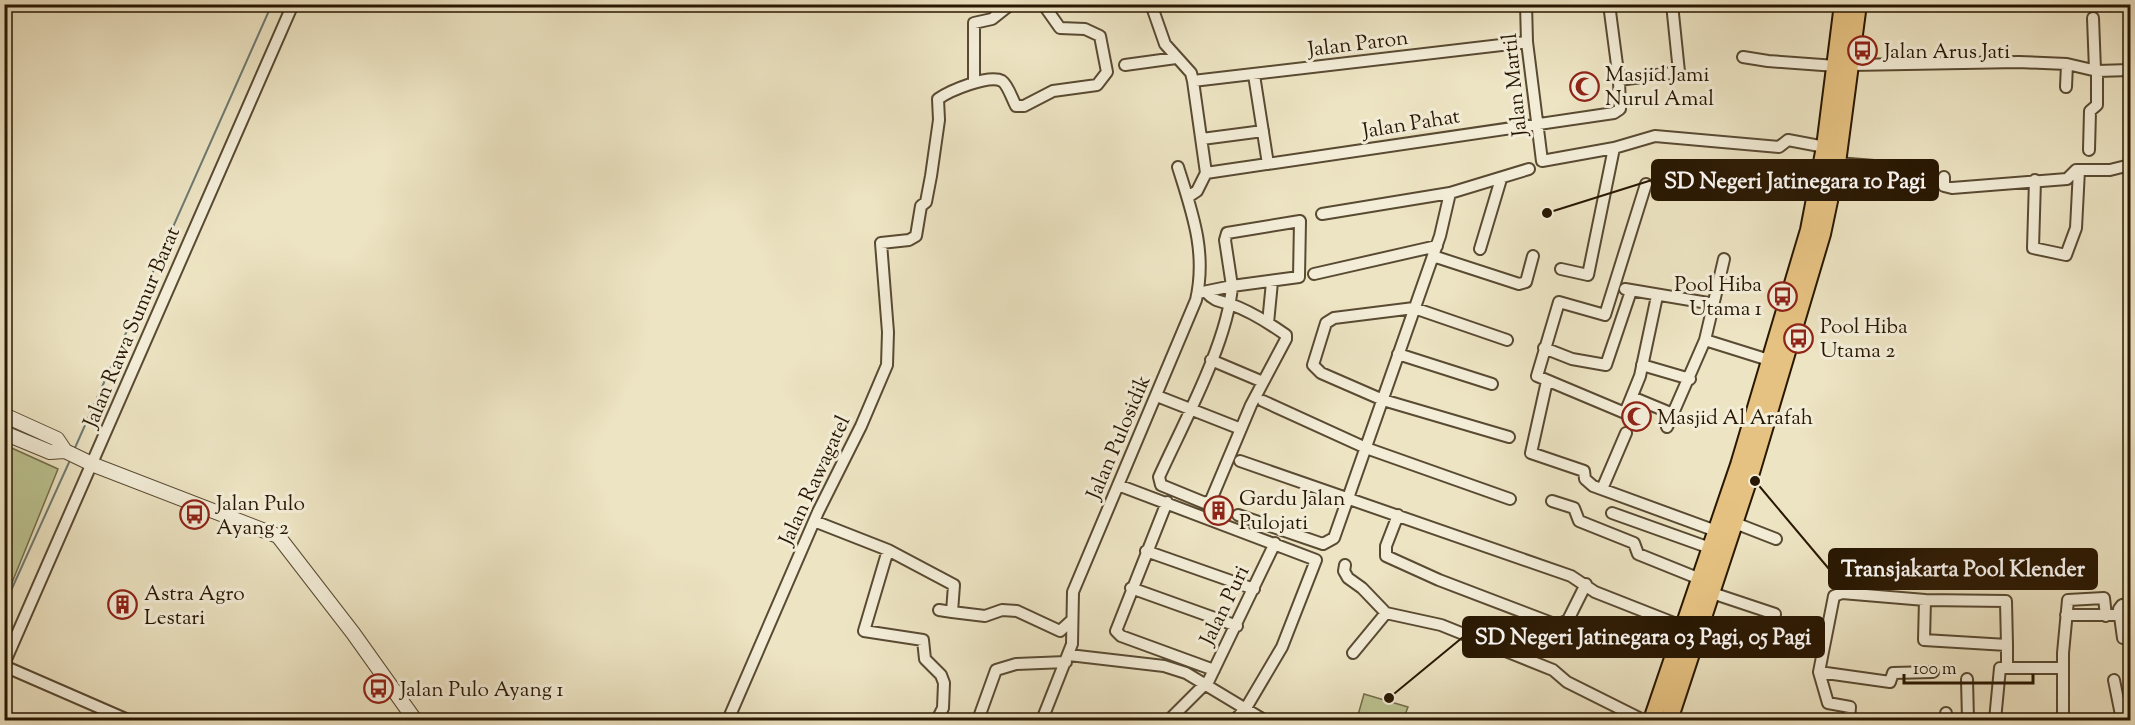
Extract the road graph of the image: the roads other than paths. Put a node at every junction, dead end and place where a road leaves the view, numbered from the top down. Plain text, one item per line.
1 (293, 4) edge
2 (1011, 4) edge
3 (1043, 4) edge
4 (1151, 4) edge
5 (1526, 4) edge
6 (1609, 4) edge
7 (1672, 4) edge
8 (1843, 4) edge
9 (1858, 4) edge
10 (2093, 18) dead end
11 (1527, 42) junction
12 (1743, 57) dead end
13 (1176, 58) junction
14 (2067, 64) junction
15 (1125, 65) dead end
16 (1843, 65) junction
17 (2130, 70) edge
18 (2096, 71) junction
19 (1254, 75) junction
20 (1619, 80) junction
21 (1193, 81) junction
22 (974, 82) junction
23 (2066, 87) dead end
24 (1537, 124) junction
25 (1263, 131) junction
26 (1202, 139) junction
27 (1825, 147) junction
28 (1614, 148) junction
29 (2089, 150) dead end
30 (1837, 163) junction
31 (1268, 164) junction
32 (2130, 165) edge
33 (1178, 167) dead end
34 (1529, 169) dead end
35 (1924, 170) dead end
36 (2079, 170) junction
37 (1206, 173) junction
38 (1944, 177) dead end
39 (1501, 180) junction
40 (2036, 180) junction
41 (1646, 184) dead end
42 (1450, 193) junction
43 (1188, 197) junction
44 (1322, 214) dead end
45 (1480, 249) dead end
46 (1435, 251) junction
47 (1533, 256) dead end
48 (1724, 260) dead end
49 (1561, 269) dead end
50 (1314, 274) dead end
51 (1272, 282) junction
52 (1232, 286) junction
53 (1615, 286) junction
54 (1630, 291) junction
55 (1202, 292) junction
56 (1657, 296) junction
57 (1230, 304) junction
58 (1713, 304) junction
59 (1414, 308) junction
60 (1268, 323) junction
61 (1506, 340) dead end
62 (1705, 340) junction
63 (1544, 348) junction
64 (1398, 354) junction
65 (1210, 360) junction
66 (1772, 361) junction
67 (1642, 365) junction
68 (1690, 379) junction
69 (1547, 381) junction
70 (1263, 382) junction
71 (1492, 384) dead end
72 (1157, 396) junction
73 (1632, 397) junction
74 (1383, 400) junction
75 (1263, 401) dead end
76 (1190, 409) junction
77 (1673, 414) junction
78 (4, 416) edge
79 (1667, 427) dead end
80 (1241, 429) junction
81 (4, 433) edge
82 (1626, 433) dead end
83 (1509, 437) dead end
84 (1366, 448) junction
85 (67, 452) junction
86 (1240, 461) dead end
87 (88, 462) junction
88 (1118, 485) junction
89 (1602, 489) junction
90 (1348, 497) junction
91 (1510, 499) dead end
92 (1552, 501) dead end
93 (1167, 502) junction
94 (1612, 513) dead end
95 (1238, 515) dead end
96 (1398, 515) junction
97 (814, 521) junction
98 (1735, 523) junction
99 (1716, 531) junction
100 (1776, 539) dead end
101 (1275, 543) junction
102 (1710, 548) junction
103 (888, 550) junction
104 (1146, 551) junction
105 (1345, 565) dead end
106 (1700, 579) junction
107 (1586, 584) junction
108 (1131, 588) junction
109 (1254, 589) junction
110 (1712, 593) junction
111 (1925, 600) junction
112 (2130, 603) edge
113 (939, 610) dead end
114 (952, 612) junction
115 (2120, 612) junction
116 (1386, 613) junction
117 (2066, 615) junction
118 (2106, 616) junction
119 (1071, 621) junction
120 (1237, 626) junction
121 (1690, 626) junction
122 (1785, 637) dead end
123 (2130, 638) edge
124 (2007, 645) junction
125 (1353, 653) dead end
126 (1068, 658) junction
127 (4, 665) edge
128 (2003, 667) junction
129 (2063, 668) junction
130 (1214, 670) junction
131 (1819, 672) junction
132 (1933, 672) dead end
133 (1967, 679) dead end
134 (2114, 680) dead end
135 (1206, 684) junction
136 (1246, 708) junction
137 (128, 720) edge
138 (415, 720) edge
139 (728, 720) edge
140 (937, 720) edge
141 (978, 720) edge
142 (1042, 720) edge
143 (1169, 720) edge
144 (1235, 720) edge
145 (1264, 720) edge
146 (1643, 720) edge
147 (1653, 720) edge
148 (1669, 720) edge
149 (1849, 720) edge
150 (1968, 720) edge
151 (1995, 720) edge
152 (2063, 720) edge
153 (2122, 720) edge

1 - 87 street, Jalan Rawa Sumur Barat
2 - 22 street
3 - 22 street
4 - 13 street
5 - 11 street, Jalan Martil
6 - 20 street
7 - 20 street
8 - 16 main road
9 - 16 main road
10 - 18 street
11 - 19 street, Jalan Paron
11 - 24 street, Jalan Martil
12 - 16 street
13 - 15 street
13 - 21 street
14 - 16 street
14 - 18 street
14 - 23 street
16 - 27 main road
16 - 30 main road
17 - 18 street
18 - 29 street
19 - 21 street, Jalan Paron
19 - 25 street
20 - 24 street, Jalan Pahat
21 - 26 street
22 - 97 street, Jalan Rawagatel
24 - 28 street, Jalan Martil
24 - 31 street, Jalan Pahat
25 - 26 street
25 - 31 street
26 - 37 street
27 - 28 street
27 - 66 main road
28 - 49 street
30 - 35 street
30 - 98 main road
31 - 37 street, Jalan Pahat
32 - 36 street
33 - 43 street, Jalan Pulosidik
34 - 39 street
36 - 40 street
36 - 40 street
37 - 43 street
38 - 40 street
39 - 42 street
39 - 45 street
41 - 53 street
42 - 44 street
42 - 46 street
43 - 55 street, Jalan Pulosidik
46 - 47 street
46 - 50 street
46 - 59 street
48 - 58 street
51 - 52 street
51 - 52 street
51 - 60 street
52 - 55 street
52 - 57 street
53 - 54 street
53 - 63 street
54 - 56 street
54 - 63 street
55 - 57 street
55 - 72 street, Jalan Pulosidik
56 - 58 street
56 - 67 street
57 - 60 street
57 - 65 street
58 - 62 street
59 - 61 street
59 - 64 street
59 - 74 street
60 - 70 street
62 - 66 street
62 - 68 street
63 - 69 street
64 - 71 street
64 - 74 street
65 - 70 street
65 - 76 street
66 - 99 main road
67 - 68 street
67 - 73 street
68 - 77 street
69 - 73 street
69 - 89 street
70 - 80 street
72 - 76 street
72 - 88 street, Jalan Pulosidik
73 - 77 street
74 - 83 street
74 - 84 street
75 - 84 street
76 - 80 street
76 - 80 street
77 - 79 street
78 - 85 street
81 - 85 street
82 - 89 street
84 - 90 street
84 - 91 street
85 - 87 street
86 - 90 street
87 - 127 street, Jalan Rawa Sumur Barat
87 - 138 street
88 - 93 street
88 - 119 street, Jalan Pulosidik
89 - 99 street
90 - 95 street
90 - 96 street
92 - 106 street
93 - 101 street
93 - 104 street
94 - 102 street
96 - 107 street
96 - 107 street
97 - 103 street
97 - 139 street, Jalan Rawagatel
98 - 100 street
98 - 110 main road
99 - 102 main road
101 - 109 street, Jalan Puri
101 - 136 street
102 - 106 main road
103 - 114 street
103 - 140 street
104 - 108 street
104 - 109 street
105 - 116 street
106 - 121 main road
107 - 121 street
108 - 120 street
108 - 130 street
109 - 120 street, Jalan Puri
110 - 121 main road
110 - 122 street
111 - 124 street
111 - 124 street
111 - 131 street
112 - 115 street
113 - 114 street
114 - 119 street
115 - 118 street
115 - 123 street
116 - 125 street
116 - 146 street
117 - 118 street
117 - 118 street
117 - 129 street
119 - 126 street, Jalan Pulosidik
120 - 130 street, Jalan Puri
121 - 147 main road
121 - 148 main road
124 - 128 street
126 - 135 street
126 - 141 street
126 - 142 street, Jalan Pulosidik
127 - 137 street
128 - 129 street
128 - 151 street
129 - 152 street
130 - 135 street, Jalan Puri
131 - 132 street
131 - 149 street
133 - 150 street
134 - 153 street
135 - 136 street
135 - 143 street, Jalan Puri
136 - 144 street
136 - 145 street

